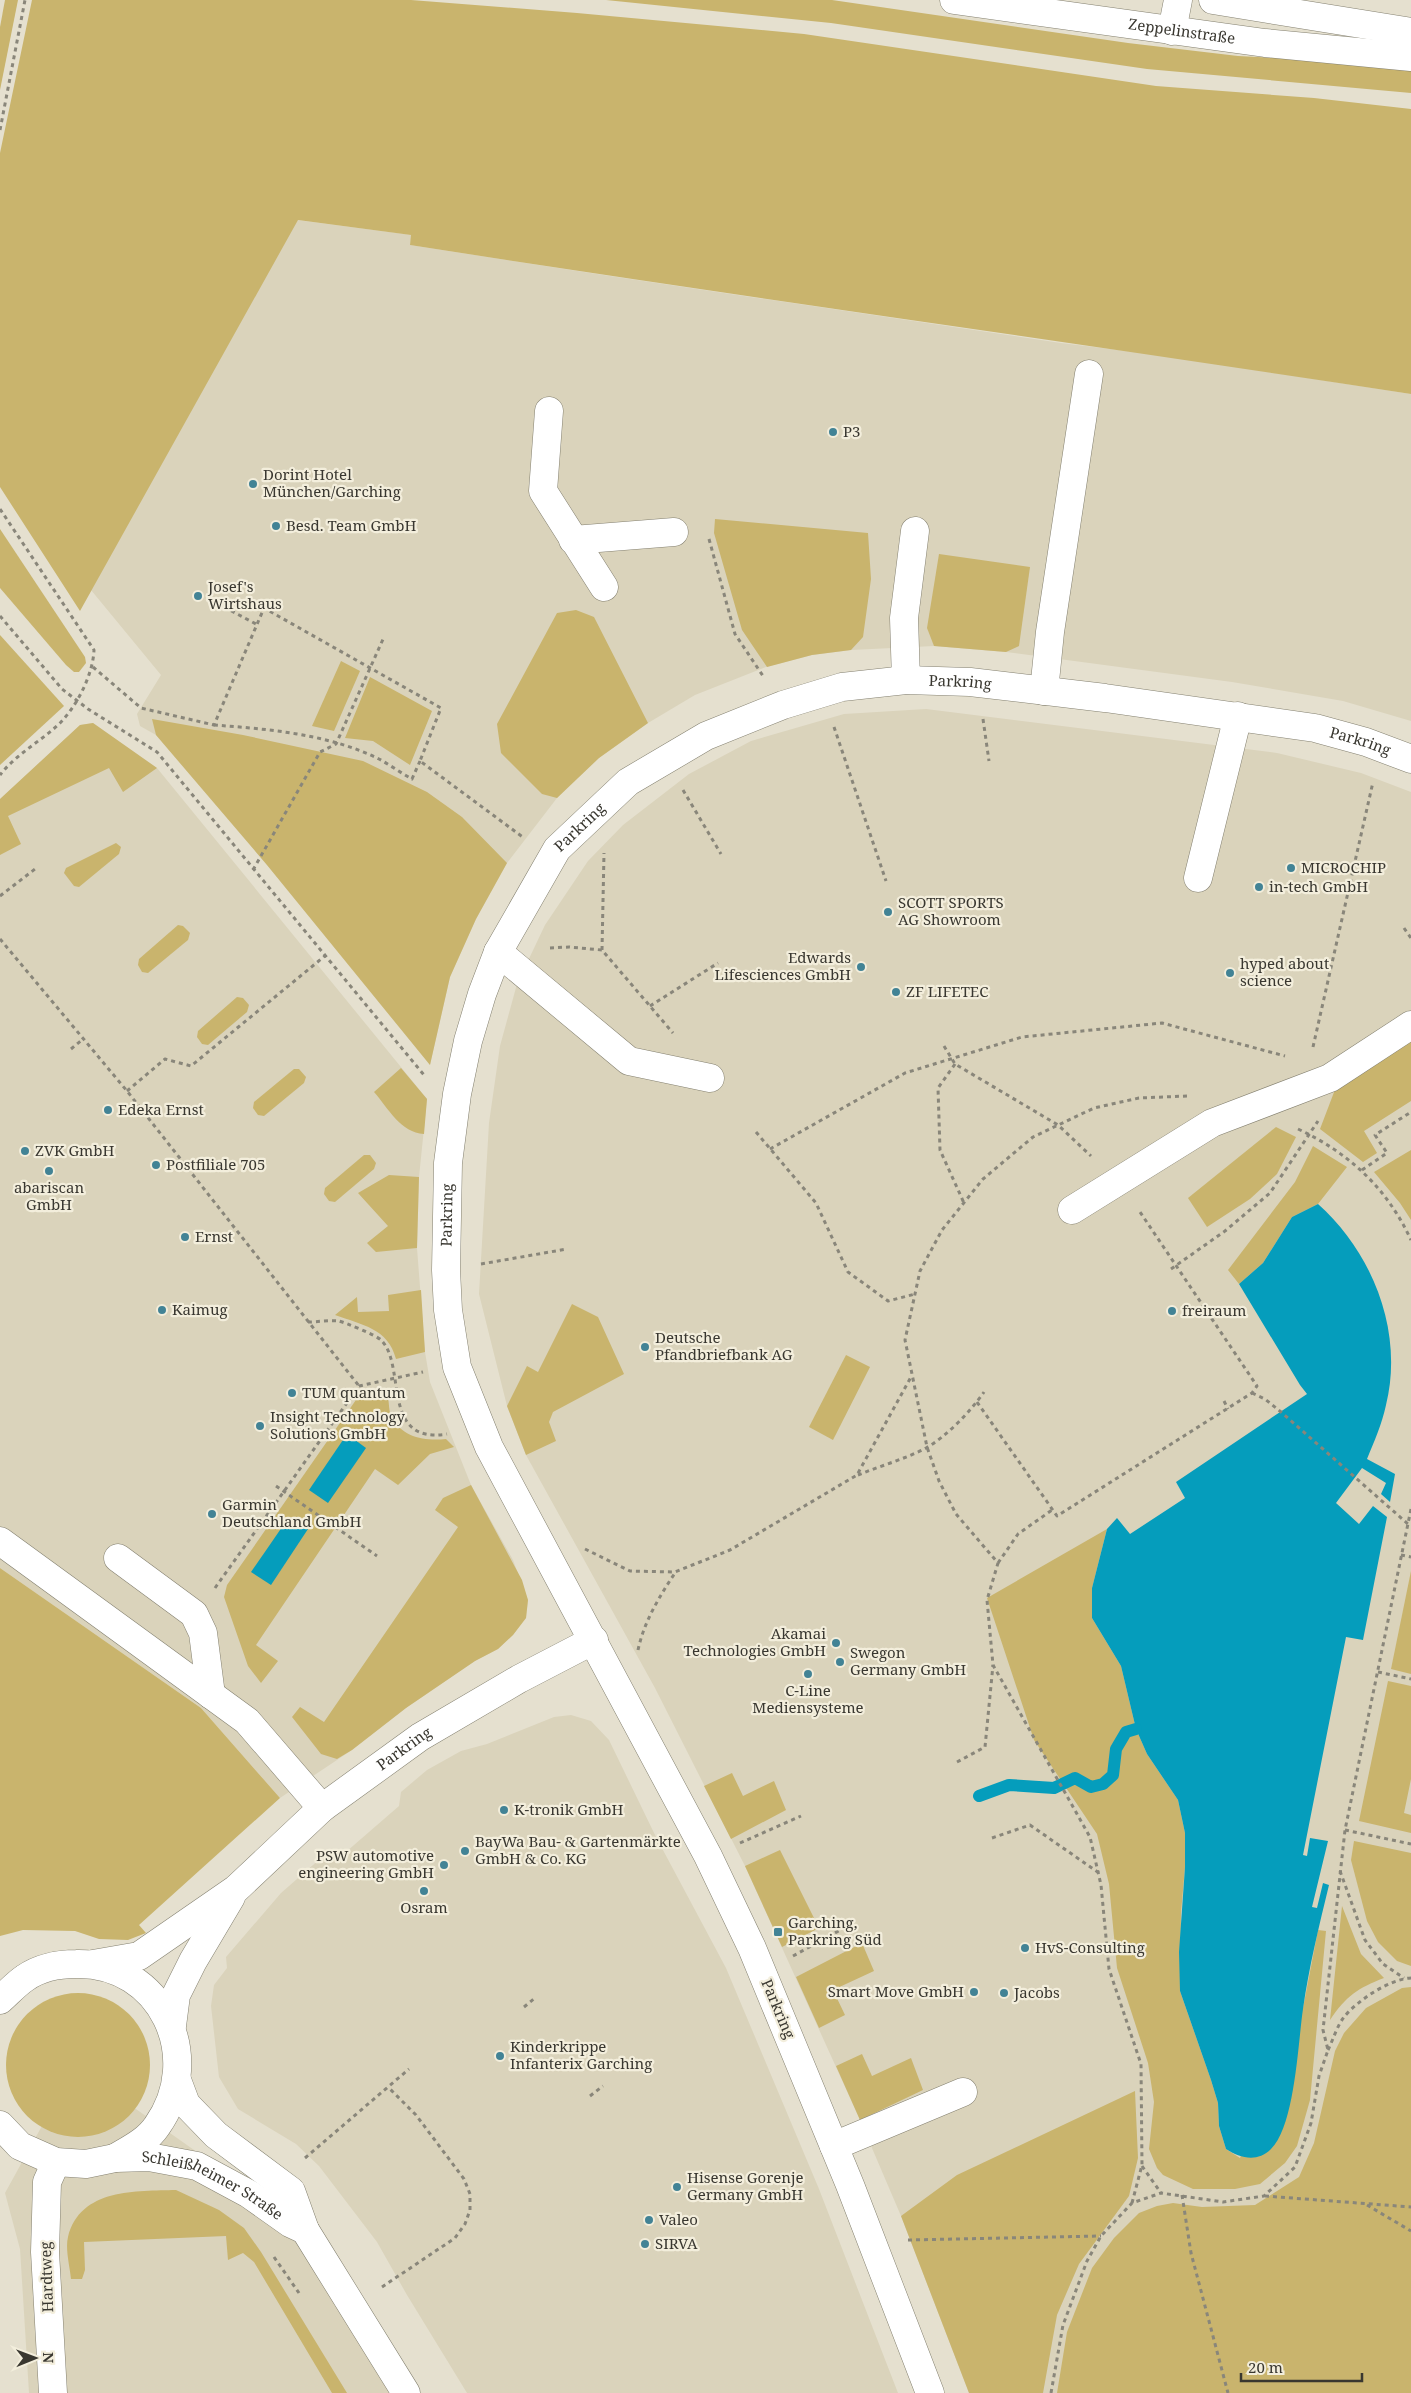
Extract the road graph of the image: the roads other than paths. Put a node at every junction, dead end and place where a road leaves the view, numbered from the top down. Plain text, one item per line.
1 (954, 0) edge
2 (1178, 0) edge
3 (1213, 0) edge
4 (1172, 31) junction
5 (1411, 32) edge
6 (1411, 57) edge
7 (1089, 374) dead end
8 (549, 411) dead end
9 (915, 530) dead end
10 (674, 532) dead end
11 (573, 540) junction
12 (604, 587) dead end
13 (906, 680) junction
14 (1044, 691) junction
15 (1238, 716) junction
16 (1411, 758) edge
17 (1198, 878) dead end
18 (498, 952) junction
19 (1411, 1025) edge
20 (710, 1078) dead end
21 (1072, 1210) dead end
22 (0, 1541) edge
23 (118, 1558) dead end
24 (594, 1640) junction
25 (211, 1695) junction
26 (322, 1808) junction
27 (236, 1889) junction
28 (94, 1964) junction
29 (0, 1970) edge
30 (26, 1977) junction
31 (0, 2000) edge
32 (172, 2026) junction
33 (177, 2080) junction
34 (963, 2092) dead end
35 (0, 2125) edge
36 (834, 2146) junction
37 (115, 2158) junction
38 (56, 2162) junction
39 (305, 2230) junction
40 (53, 2393) edge
41 (406, 2393) edge
42 (930, 2393) edge

1 - 4 street, Zeppelinstraße
2 - 4 street
3 - 5 street
4 - 6 street, Zeppelinstraße
7 - 14 street
8 - 11 street
9 - 13 street
10 - 11 street
11 - 12 street
13 - 14 street, Parkring
13 - 18 street, Parkring
14 - 15 street, Parkring
15 - 16 street, Parkring
15 - 17 street
18 - 20 street
18 - 24 street, Parkring
19 - 21 street
22 - 25 street
23 - 25 street
24 - 26 street, Parkring
24 - 36 street, Parkring
25 - 26 street
26 - 27 street, Parkring
27 - 28 street, Parkring
27 - 32 street, Parkring
28 - 30 street, Schleißheimer Straße
28 - 32 street, Schleißheimer Straße
29 - 30 street
30 - 31 street, Schleißheimer Straße
32 - 33 street, Schleißheimer Straße
33 - 37 street, Schleißheimer Straße
33 - 39 street, Schleißheimer Straße
34 - 36 street
35 - 38 street, Schleißheimer Straße
36 - 42 street, Parkring
37 - 38 street, Schleißheimer Straße
37 - 39 street, Schleißheimer Straße
38 - 40 street, Hardtweg
39 - 41 street, Schleißheimer Straße

